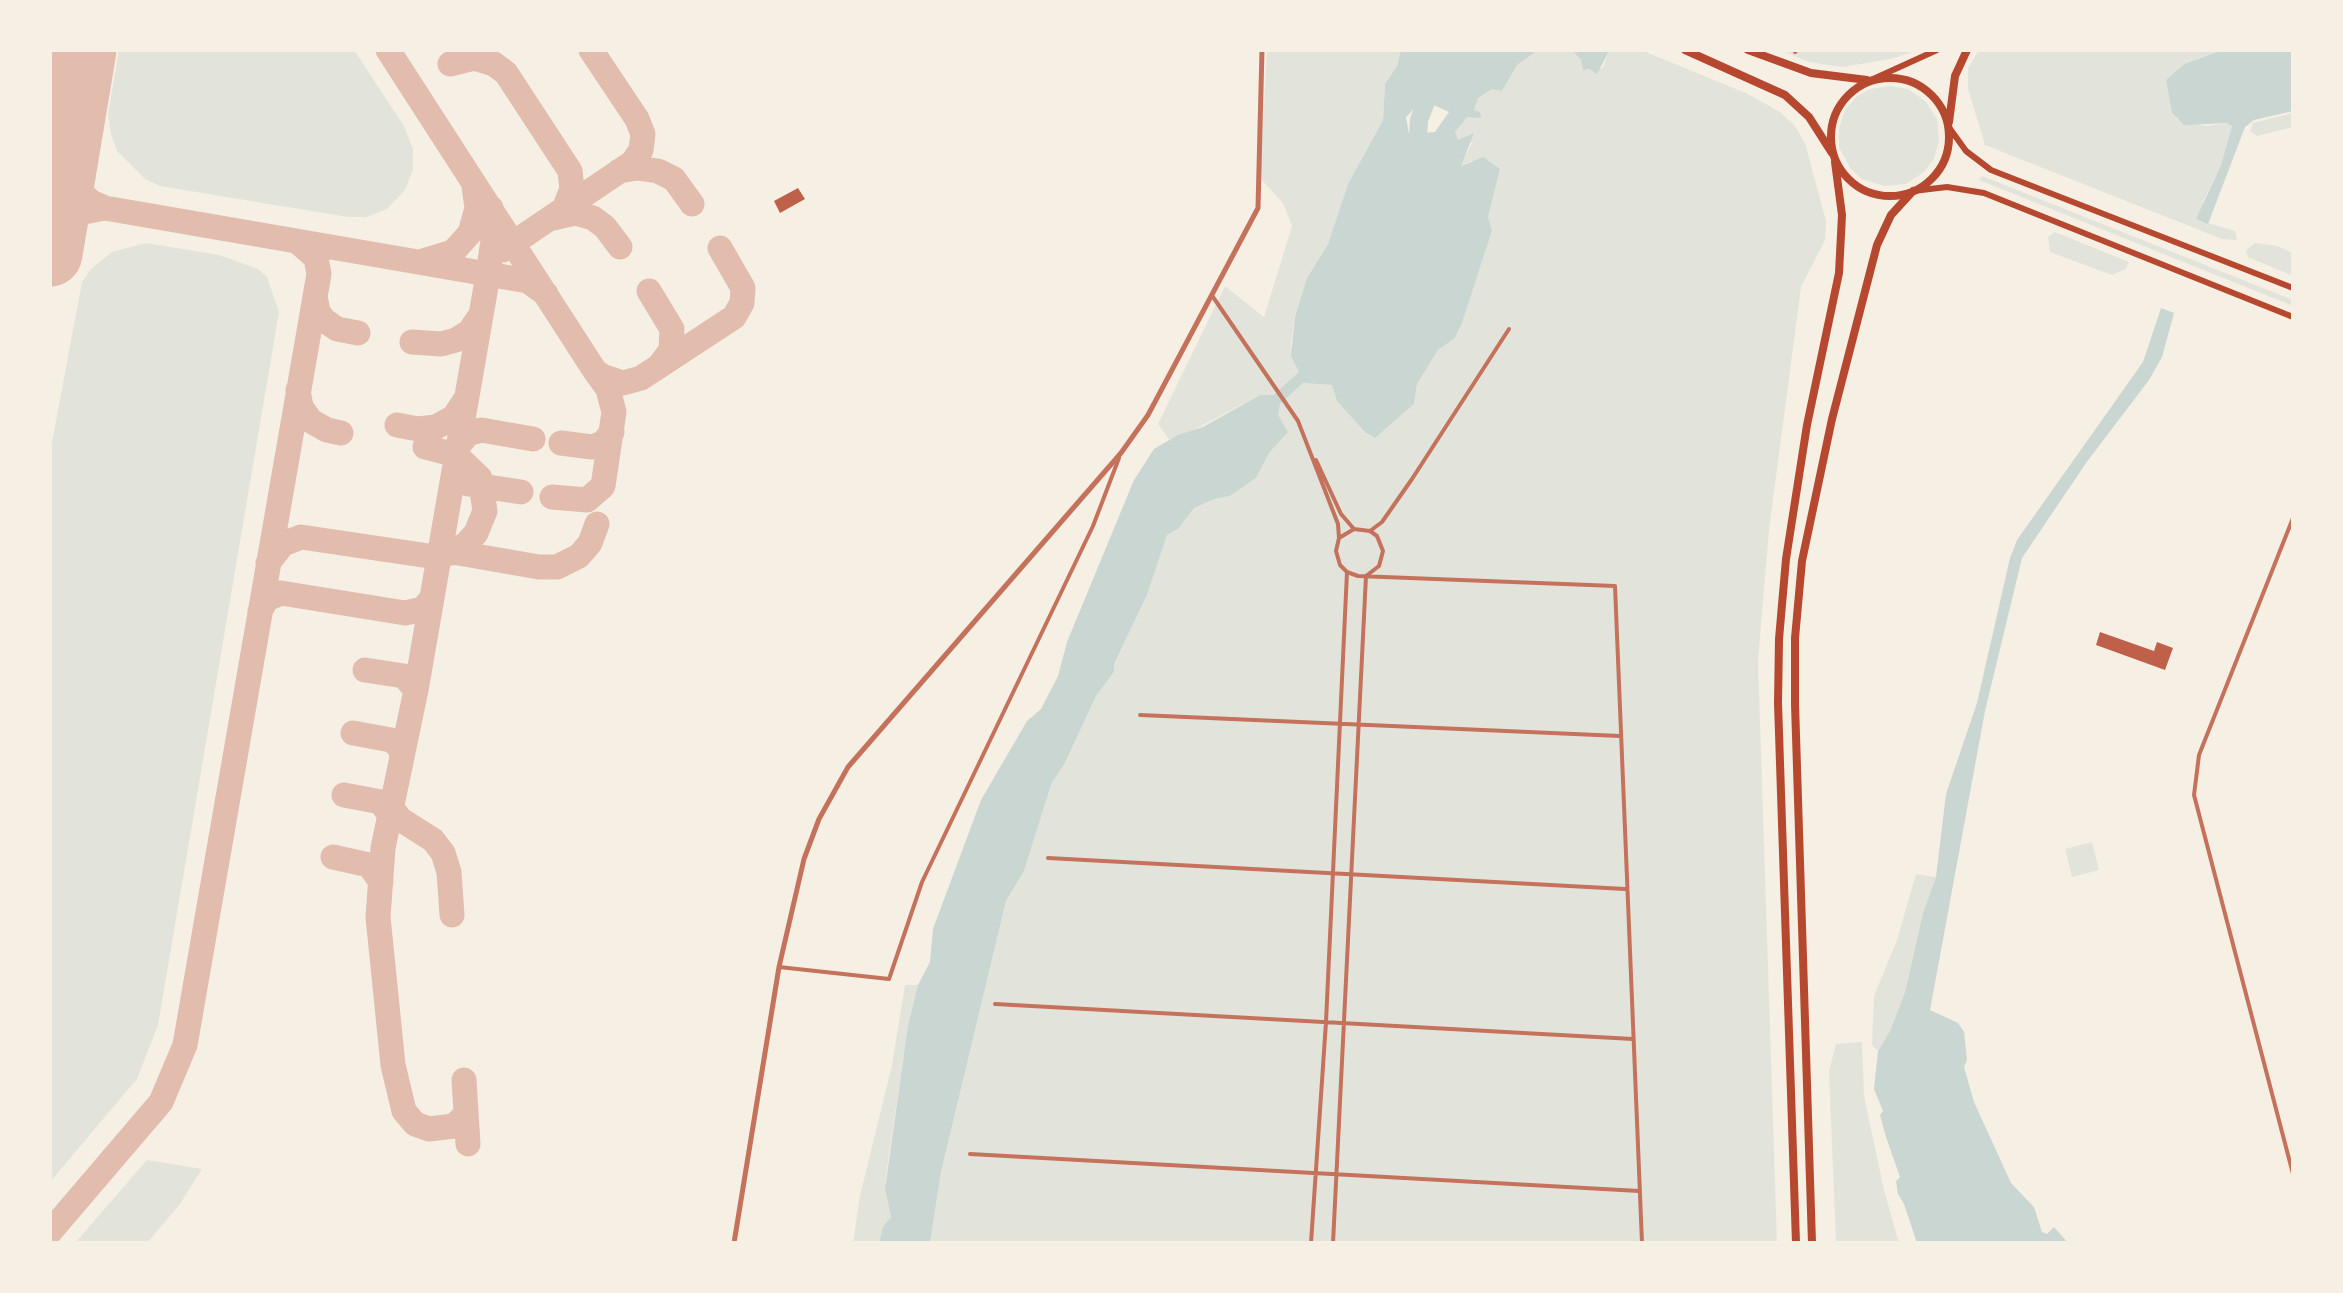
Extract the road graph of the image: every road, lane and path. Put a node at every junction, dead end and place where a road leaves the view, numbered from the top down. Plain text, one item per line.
1 (1262, 50) edge
2 (1685, 50) edge
3 (1748, 50) edge
4 (1937, 50) edge
5 (1967, 50) edge
6 (1871, 80) junction
7 (1948, 126) junction
8 (1834, 157) junction
9 (1913, 191) junction
10 (2293, 288) edge
11 (1212, 296) junction
12 (2293, 317) edge
13 (1509, 329) dead end
14 (1298, 421) junction
15 (1121, 454) junction
16 (2293, 518) edge
17 (1354, 529) junction
18 (1370, 531) junction
19 (1339, 538) junction
20 (1347, 572) junction
21 (1366, 576) junction
22 (1140, 715) dead end
23 (1338, 724) junction
24 (1360, 725) junction
25 (1620, 736) junction
26 (1048, 858) dead end
27 (1332, 874) junction
28 (1352, 876) junction
29 (1626, 889) junction
30 (779, 967) junction
31 (995, 1004) dead end
32 (1326, 1022) junction
33 (1345, 1024) junction
34 (1632, 1039) junction
35 (970, 1154) dead end
36 (2293, 1174) edge
37 (1314, 1175) junction
38 (1336, 1176) junction
39 (1639, 1191) junction
40 (734, 1243) edge
41 (1311, 1243) edge
42 (1333, 1243) edge
43 (1642, 1243) edge
44 (1796, 1243) edge
45 (1812, 1243) edge

1 - 11 street
2 - 8 highway
3 - 6 highway
4 - 6 main road
5 - 7 highway
6 - 7 highway
6 - 8 highway
7 - 9 highway
7 - 10 main road
8 - 9 highway
8 - 44 highway
9 - 12 main road
9 - 45 highway
11 - 14 street
11 - 15 street
13 - 18 street
14 - 17 street
14 - 19 street
15 - 30 street
15 - 30 street
16 - 36 street
17 - 18 street
17 - 19 street
18 - 21 street
19 - 20 street
20 - 21 street
20 - 23 street
21 - 24 street
21 - 25 street
22 - 23 street
23 - 24 street
23 - 27 street
24 - 25 street
24 - 28 street
25 - 29 street
26 - 27 street
27 - 28 street
27 - 32 street
28 - 29 street
28 - 33 street
29 - 34 street
30 - 40 street
31 - 32 street
32 - 33 street
32 - 37 street
33 - 34 street
33 - 38 street
34 - 39 street
35 - 37 street
37 - 38 street
37 - 41 street
38 - 39 street
38 - 42 street
39 - 43 street

